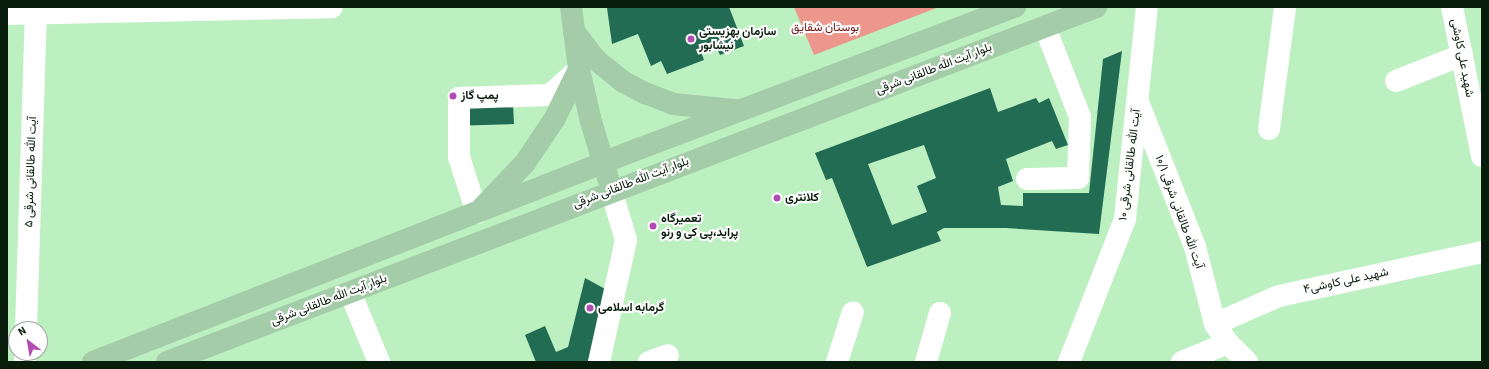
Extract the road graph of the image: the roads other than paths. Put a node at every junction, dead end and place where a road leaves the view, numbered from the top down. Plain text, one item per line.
1 (332, 7) edge
2 (571, 7) edge
3 (1015, 7) edge
4 (1096, 7) edge
5 (1147, 7) edge
6 (1285, 7) edge
7 (1452, 7) edge
8 (7, 14) edge
9 (36, 14) junction
10 (1045, 27) junction
11 (574, 31) junction
12 (1462, 56) junction
13 (579, 69) junction
14 (1396, 81) dead end
15 (1137, 99) junction
16 (744, 110) junction
17 (1269, 129) dead end
18 (1482, 156) edge
19 (603, 164) junction
20 (1027, 179) dead end
21 (612, 190) junction
22 (477, 213) junction
23 (1482, 252) edge
24 (350, 292) junction
25 (853, 312) dead end
26 (940, 313) dead end
27 (26, 321) edge
28 (1215, 324) junction
29 (1228, 343) junction
30 (93, 362) edge
31 (167, 362) edge
32 (379, 362) edge
33 (599, 362) edge
34 (837, 362) edge
35 (926, 362) edge
36 (1069, 362) edge
37 (1182, 362) edge
38 (1247, 362) edge

1 - 9 street
2 - 11 main road
3 - 16 main road
4 - 10 main road, بلوار آیت الله طالقانی شرقی
5 - 15 street, آیت الله طالقانی شرقی ۱۰
6 - 17 street
7 - 12 street, شهید علی کاوشی
8 - 9 street
9 - 27 street, آیت الله طالقانی شرقی ۵
10 - 20 street
10 - 21 main road, بلوار آیت الله طالقانی شرقی
11 - 13 main road
11 - 16 main road
12 - 14 street
12 - 18 street, شهید علی کاوشی
13 - 19 main road
13 - 22 main road
13 - 22 street
15 - 28 street, آیت الله طالقانی شرقی ۱۰/۱
15 - 36 street, آیت الله طالقانی شرقی ۱۰
16 - 19 main road
19 - 21 main road
19 - 22 main road
21 - 24 main road, بلوار آیت الله طالقانی شرقی
21 - 33 street
22 - 30 main road
23 - 28 street, شهید علی کاوشی۴
24 - 31 main road, بلوار آیت الله طالقانی شرقی
24 - 32 street
25 - 34 street
26 - 35 street
28 - 29 street, آیت الله طالقانی شرقی ۱۰/۱
29 - 37 street
29 - 38 street, آیت الله طالقانی شرقی ۱۰/۱

